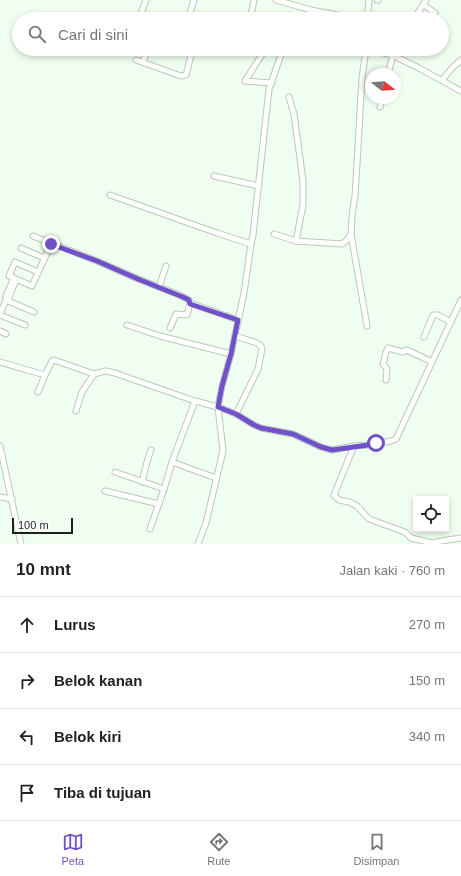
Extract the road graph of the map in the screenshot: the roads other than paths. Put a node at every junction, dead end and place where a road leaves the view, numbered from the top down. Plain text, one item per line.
1 (146, 0) edge
2 (194, 0) edge
3 (254, 0) edge
4 (276, 0) edge
5 (369, 0) edge
6 (425, 2) edge
7 (142, 12) edge
8 (190, 12) edge
9 (251, 12) edge
10 (321, 12) edge
11 (368, 12) edge
12 (419, 12) edge
13 (435, 12) dead end
14 (145, 56) edge
15 (191, 56) edge
16 (261, 56) edge
17 (281, 56) edge
18 (365, 56) edge
19 (394, 56) edge
20 (395, 56) edge
21 (136, 60) dead end
22 (461, 60) edge
23 (143, 62) junction
24 (390, 68) edge
25 (442, 80) junction
26 (272, 83) junction
27 (461, 91) edge
28 (289, 97) dead end
29 (214, 176) dead end
30 (259, 186) junction
31 (110, 195) dead end
32 (274, 234) dead end
33 (351, 234) junction
34 (33, 236) dead end
35 (296, 241) junction
36 (51, 244) junction
37 (251, 244) junction
38 (21, 248) dead end
39 (44, 258) junction
40 (166, 266) dead end
41 (38, 272) junction
42 (15, 279) junction
43 (159, 287) junction
44 (6, 300) junction
45 (461, 300) edge
46 (190, 304) junction
47 (34, 312) dead end
48 (0, 314) edge
49 (238, 320) junction
50 (451, 322) junction
51 (25, 325) dead end
52 (127, 325) dead end
53 (367, 326) dead end
54 (170, 328) dead end
55 (0, 331) edge
56 (6, 334) dead end
57 (235, 336) junction
58 (424, 337) dead end
59 (231, 354) junction
60 (0, 362) edge
61 (432, 362) junction
62 (94, 374) junction
63 (45, 375) junction
64 (386, 380) dead end
65 (38, 392) dead end
66 (195, 402) junction
67 (218, 407) junction
68 (76, 411) dead end
69 (236, 414) junction
70 (0, 446) edge
71 (354, 446) junction
72 (151, 450) dead end
73 (172, 462) junction
74 (115, 472) dead end
75 (216, 478) junction
76 (142, 482) junction
77 (164, 489) junction
78 (105, 491) dead end
79 (0, 497) edge
80 (12, 499) junction
81 (159, 504) junction
82 (150, 529) dead end
83 (461, 538) edge
84 (21, 544) edge
85 (198, 544) edge
86 (434, 544) edge

1 - 7 street
2 - 8 street
3 - 9 street
4 - 10 street
5 - 11 street
6 - 12 street
6 - 13 street
14 - 23 street
15 - 23 street
16 - 26 street
17 - 26 street
18 - 33 street
19 - 24 street
20 - 25 street
21 - 23 street
22 - 25 street
25 - 27 street
26 - 30 street
28 - 35 street
29 - 30 street
30 - 37 street
31 - 37 street
32 - 35 street
33 - 35 street
33 - 53 street
34 - 36 street
36 - 39 street
36 - 43 street
37 - 49 street
38 - 39 street
39 - 41 street
40 - 43 street
41 - 42 street
41 - 42 street
42 - 44 street
43 - 46 street
44 - 47 street
44 - 48 street
45 - 50 street
46 - 49 street
46 - 54 street
48 - 51 street
49 - 57 street
50 - 58 street
50 - 61 street
52 - 59 street
55 - 56 street
57 - 59 street
57 - 69 street
59 - 67 street
60 - 63 street
61 - 64 street
61 - 71 street
62 - 63 street
62 - 66 street
62 - 68 street
63 - 65 street
66 - 67 street
66 - 73 street
67 - 69 street
67 - 75 street
69 - 71 street
70 - 80 street
71 - 86 street
72 - 76 street
73 - 75 street
73 - 77 street
74 - 76 street
75 - 85 street
76 - 77 street
77 - 81 street
78 - 81 street
79 - 80 street
80 - 84 street
81 - 82 street
83 - 86 street

